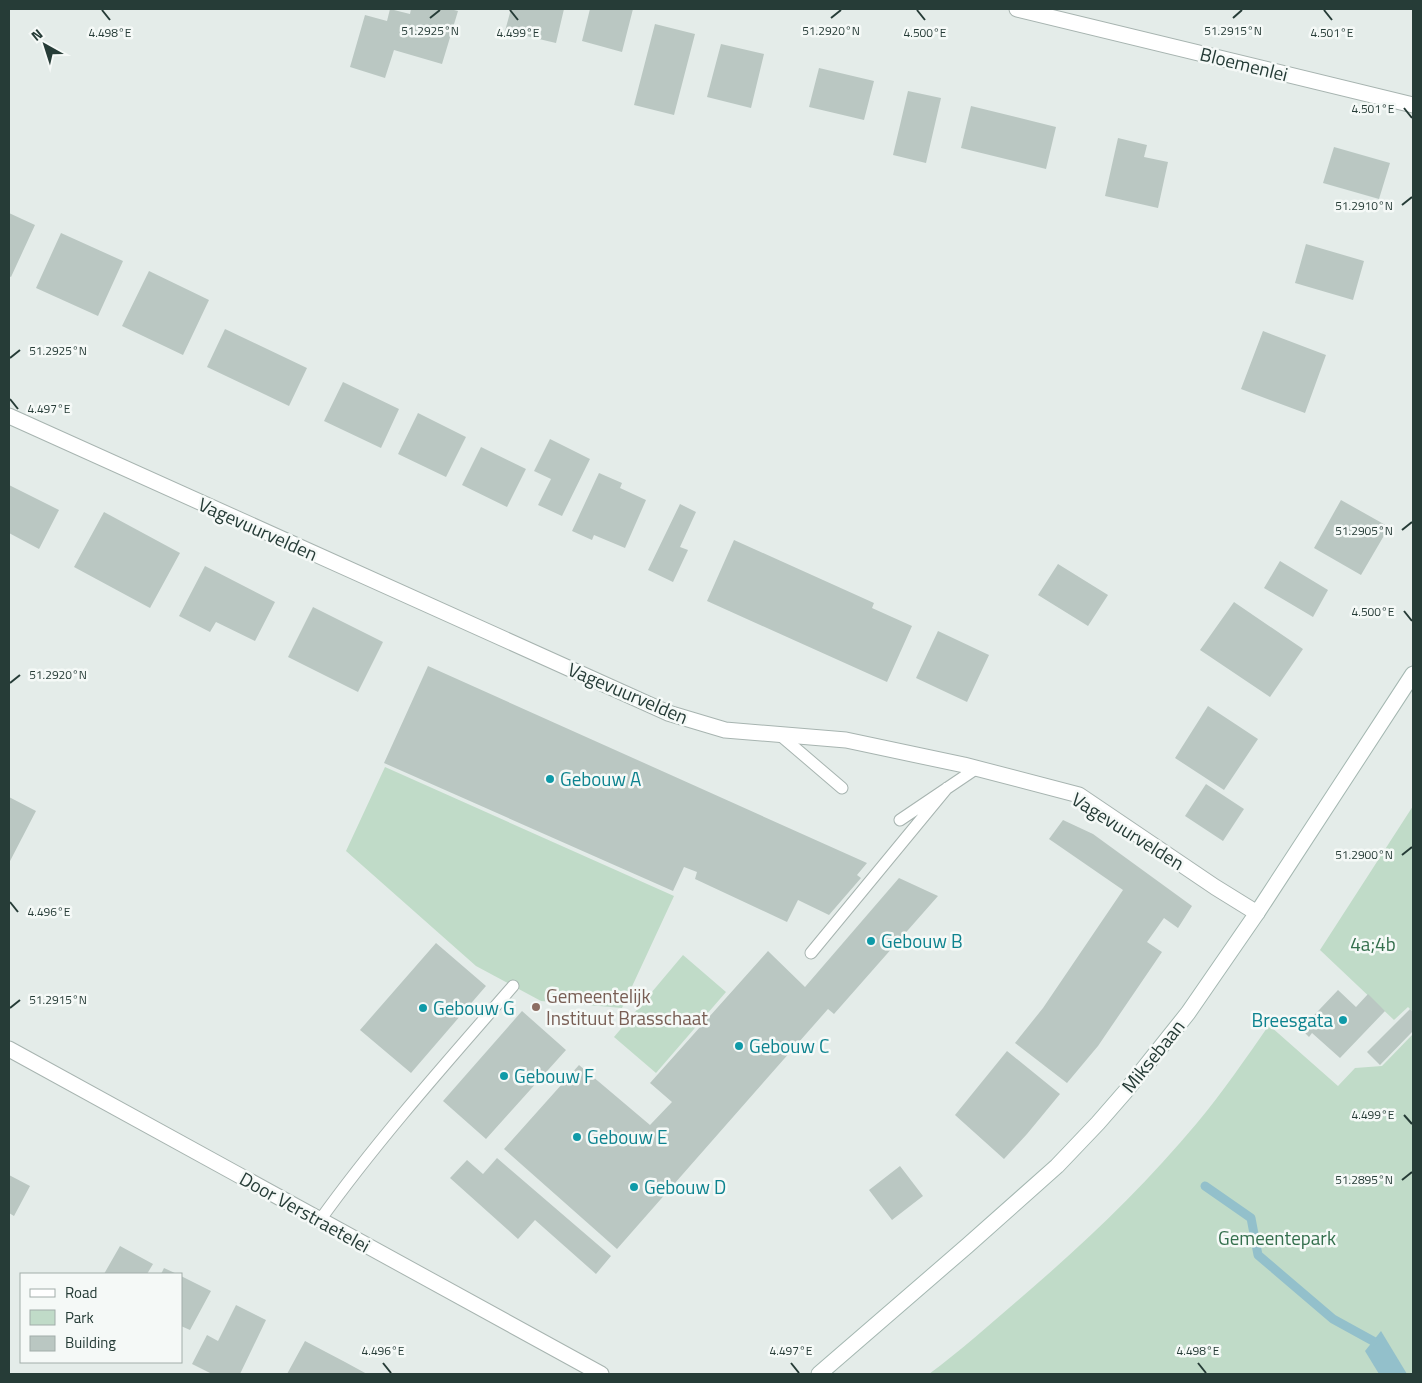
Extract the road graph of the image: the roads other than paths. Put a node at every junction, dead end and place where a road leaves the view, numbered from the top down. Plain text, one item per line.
1 (1017, 9) edge
2 (1413, 105) edge
3 (9, 416) edge
4 (1413, 674) edge
5 (780, 735) junction
6 (977, 768) junction
7 (842, 788) dead end
8 (947, 788) junction
9 (900, 820) dead end
10 (1257, 913) junction
11 (811, 953) dead end
12 (514, 986) dead end
13 (9, 1049) edge
14 (320, 1220) junction
15 (601, 1374) edge
16 (819, 1374) edge

1 - 2 street, Bloemenlei
3 - 5 street, Vagevuurvelden
4 - 10 street, Miksebaan
5 - 6 street, Vagevuurvelden
5 - 7 lane
6 - 8 lane
6 - 10 street, Vagevuurvelden
8 - 9 lane
8 - 11 lane
10 - 16 street, Miksebaan
12 - 14 lane
13 - 14 street, Door Verstraetelei
14 - 15 street, Door Verstraetelei

